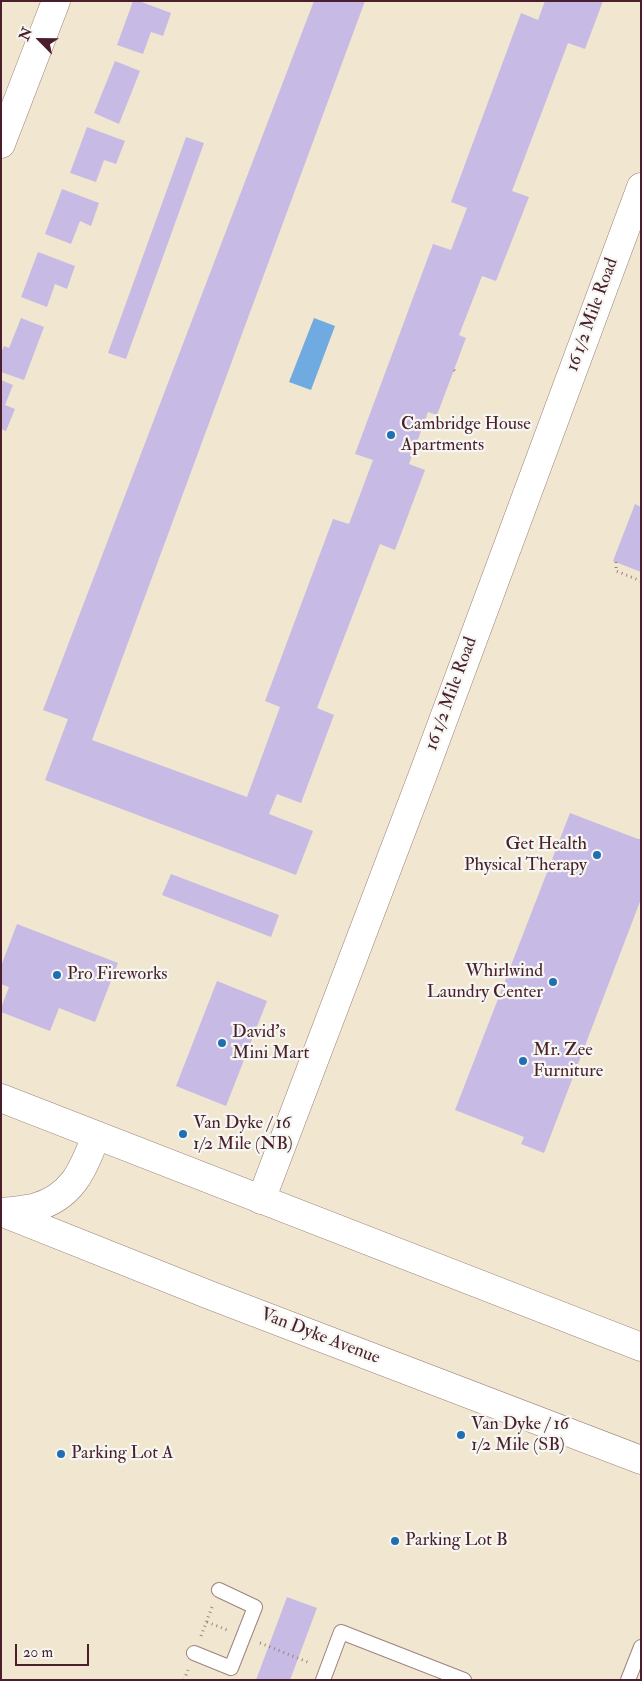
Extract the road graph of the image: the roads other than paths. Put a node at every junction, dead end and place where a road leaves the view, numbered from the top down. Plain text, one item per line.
1 (56, 1) edge
2 (8, 103) edge
3 (1, 144) edge
4 (638, 204) edge
5 (1, 1098) edge
6 (96, 1136) junction
7 (261, 1200) junction
8 (2, 1212) edge
9 (641, 1347) edge
10 (641, 1460) edge
11 (219, 1590) dead end
12 (641, 1647) edge
13 (194, 1653) dead end
14 (325, 1675) edge
15 (464, 1680) edge
16 (628, 1680) edge

1 - 2 main road
2 - 3 main road
4 - 7 main road, 16 1/2 Mile Road
5 - 6 main road
6 - 7 main road
6 - 8 main road
7 - 9 main road
8 - 10 main road, Van Dyke Avenue
11 - 13 lane
12 - 16 lane
14 - 15 lane

